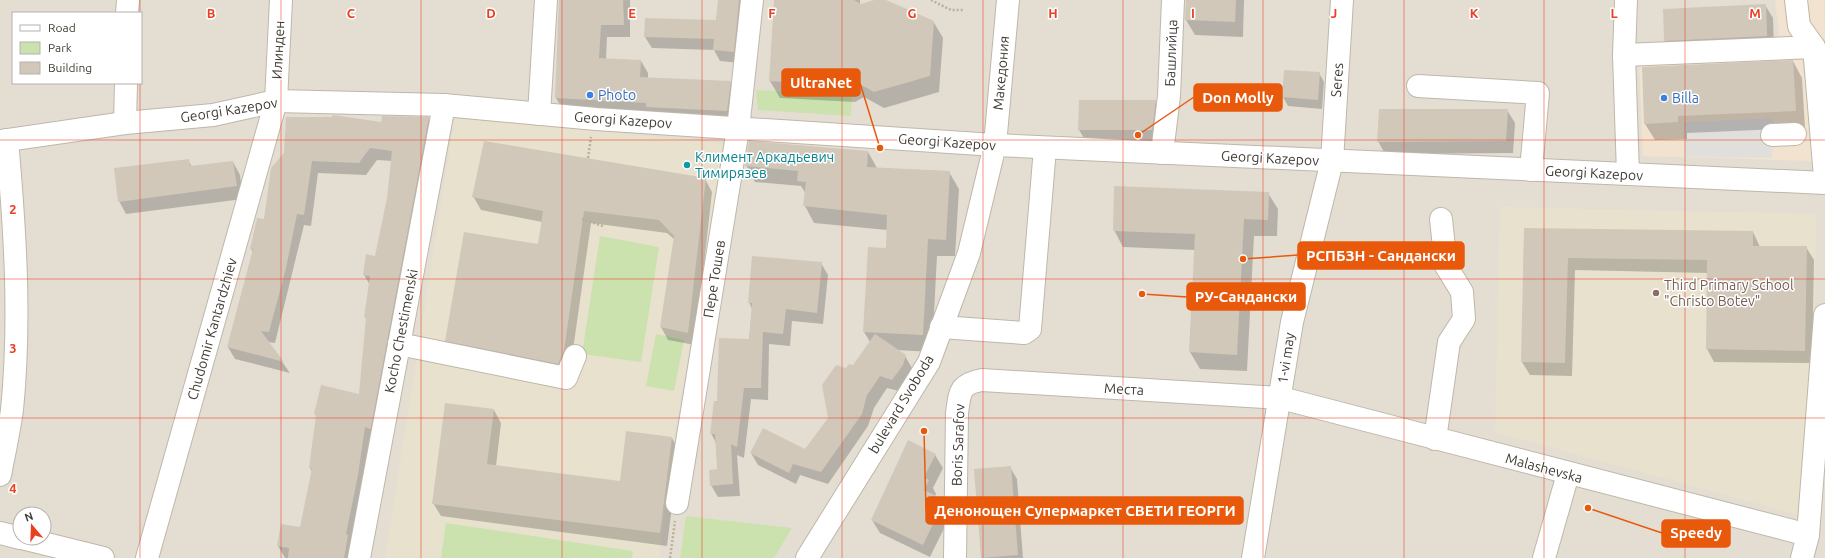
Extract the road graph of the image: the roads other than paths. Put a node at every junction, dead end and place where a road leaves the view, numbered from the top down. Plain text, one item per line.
1 (128, 0) edge
2 (281, 0) edge
3 (546, 0) edge
4 (752, 0) edge
5 (1008, 0) edge
6 (1173, 0) edge
7 (1342, 0) edge
8 (1626, 0) edge
9 (1796, 0) edge
10 (127, 12) edge
11 (1814, 47) junction
12 (1624, 54) junction
13 (126, 84) edge
14 (1418, 86) dead end
15 (276, 101) junction
16 (444, 105) junction
17 (539, 114) junction
18 (125, 123) junction
19 (738, 129) junction
20 (1795, 134) dead end
21 (1772, 135) dead end
22 (3, 140) edge
23 (995, 145) junction
24 (1045, 148) junction
25 (1162, 153) junction
26 (1332, 161) junction
27 (1531, 170) junction
28 (1628, 174) junction
29 (1825, 177) edge
30 (1825, 183) edge
31 (1441, 219) dead end
32 (1825, 315) edge
33 (941, 327) junction
34 (399, 344) junction
35 (575, 356) dead end
36 (968, 383) joint
37 (1281, 398) junction
38 (1436, 440) junction
39 (1568, 474) junction
40 (0, 475) edge
41 (677, 503) road end
42 (0, 533) edge
43 (1808, 535) junction
44 (12, 536) edge
45 (52, 546) edge
46 (103, 558) edge
47 (146, 558) edge
48 (359, 558) edge
49 (807, 558) edge
50 (955, 558) edge
51 (1253, 558) edge
52 (1544, 558) edge
53 (1802, 558) edge

1 - 10 street
2 - 15 street, Илинден
3 - 17 street
4 - 19 street, Пере Тошев
5 - 23 street, Македония
6 - 25 street, Башлийца
7 - 26 street, Seres
8 - 12 street
9 - 11 street
11 - 12 street
11 - 29 street
12 - 28 street
13 - 18 street
14 - 27 street
15 - 16 street, Georgi Kazepov
15 - 18 street, Georgi Kazepov
15 - 47 street, Chudomir Kantardzhiev
16 - 17 street, Georgi Kazepov
16 - 34 street, Kocho Chestimenski
17 - 19 street, Georgi Kazepov
18 - 22 street, Georgi Kazepov
19 - 23 street, Georgi Kazepov
19 - 41 street, Пере Тошев
20 - 21 street
22 - 40 street
23 - 24 street, Georgi Kazepov
23 - 33 street, bulevard Svoboda
24 - 25 street, Georgi Kazepov
24 - 33 street
25 - 26 street, Georgi Kazepov
26 - 27 street, Georgi Kazepov
26 - 37 street, 1-vi may
27 - 28 street, Georgi Kazepov
28 - 30 street, Georgi Kazepov
31 - 38 street
32 - 43 street
33 - 49 street, bulevard Svoboda
34 - 35 street
34 - 48 street, Kocho Chestimenski
36 - 37 street, Места
36 - 50 street, Boris Sarafov
37 - 38 street, Malashevska
37 - 51 street, 1-vi may
38 - 39 street, Malashevska
39 - 43 street, Malashevska
39 - 52 street
42 - 44 street
43 - 53 street
45 - 46 street

